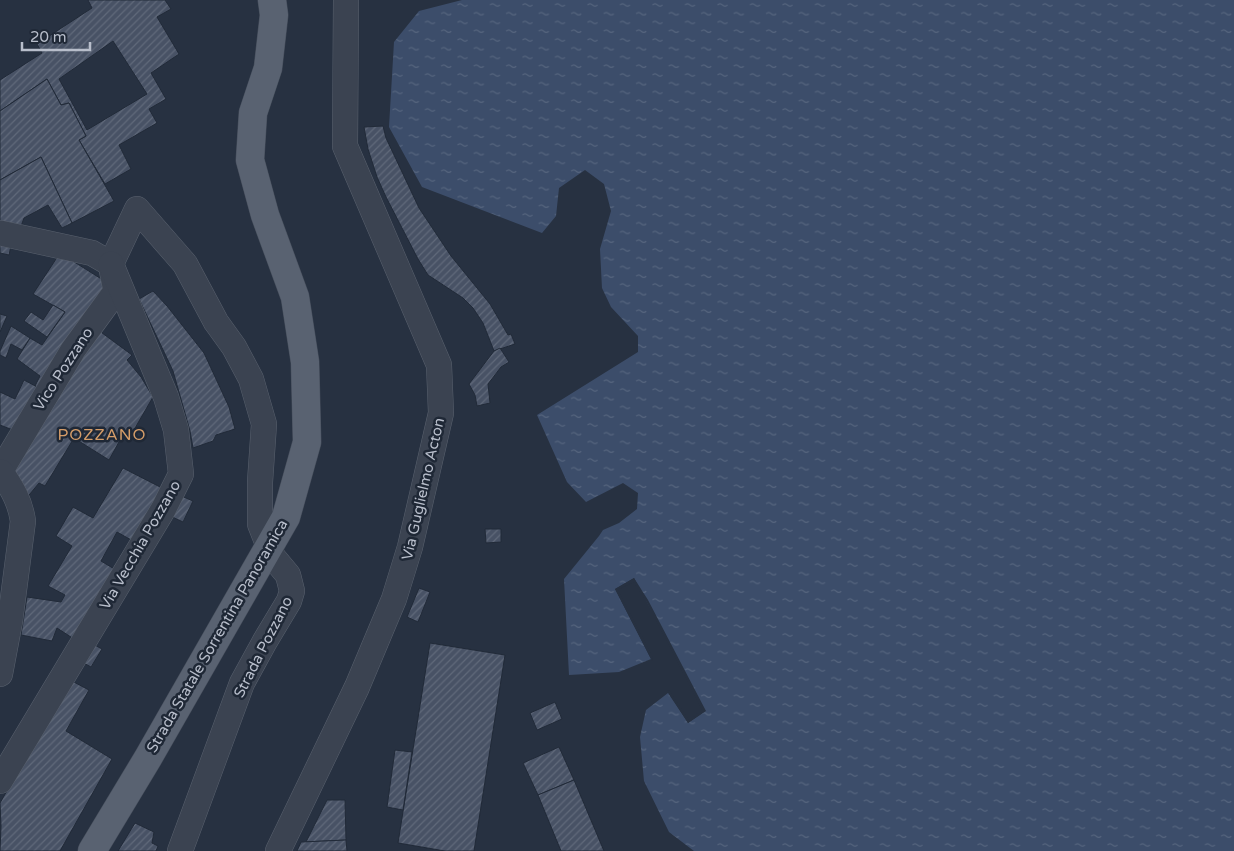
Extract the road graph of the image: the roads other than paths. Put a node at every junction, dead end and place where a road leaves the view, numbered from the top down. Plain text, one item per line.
1 (272, 0) edge
2 (346, 0) edge
3 (0, 233) edge
4 (111, 264) junction
5 (0, 472) edge
6 (268, 549) junction
7 (0, 674) edge
8 (0, 781) edge
9 (92, 851) edge
10 (180, 851) edge
11 (278, 851) edge

1 - 6 main road, Strada Statale Sorrentina Panoramica
2 - 11 street, Via Guglielmo Acton
3 - 4 street
4 - 5 street, Vico Pozzano
4 - 6 street, Strada Pozzano
4 - 8 street, Via Vecchia Pozzano
5 - 7 street
6 - 9 main road, Strada Statale Sorrentina Panoramica
6 - 10 street, Strada Pozzano

